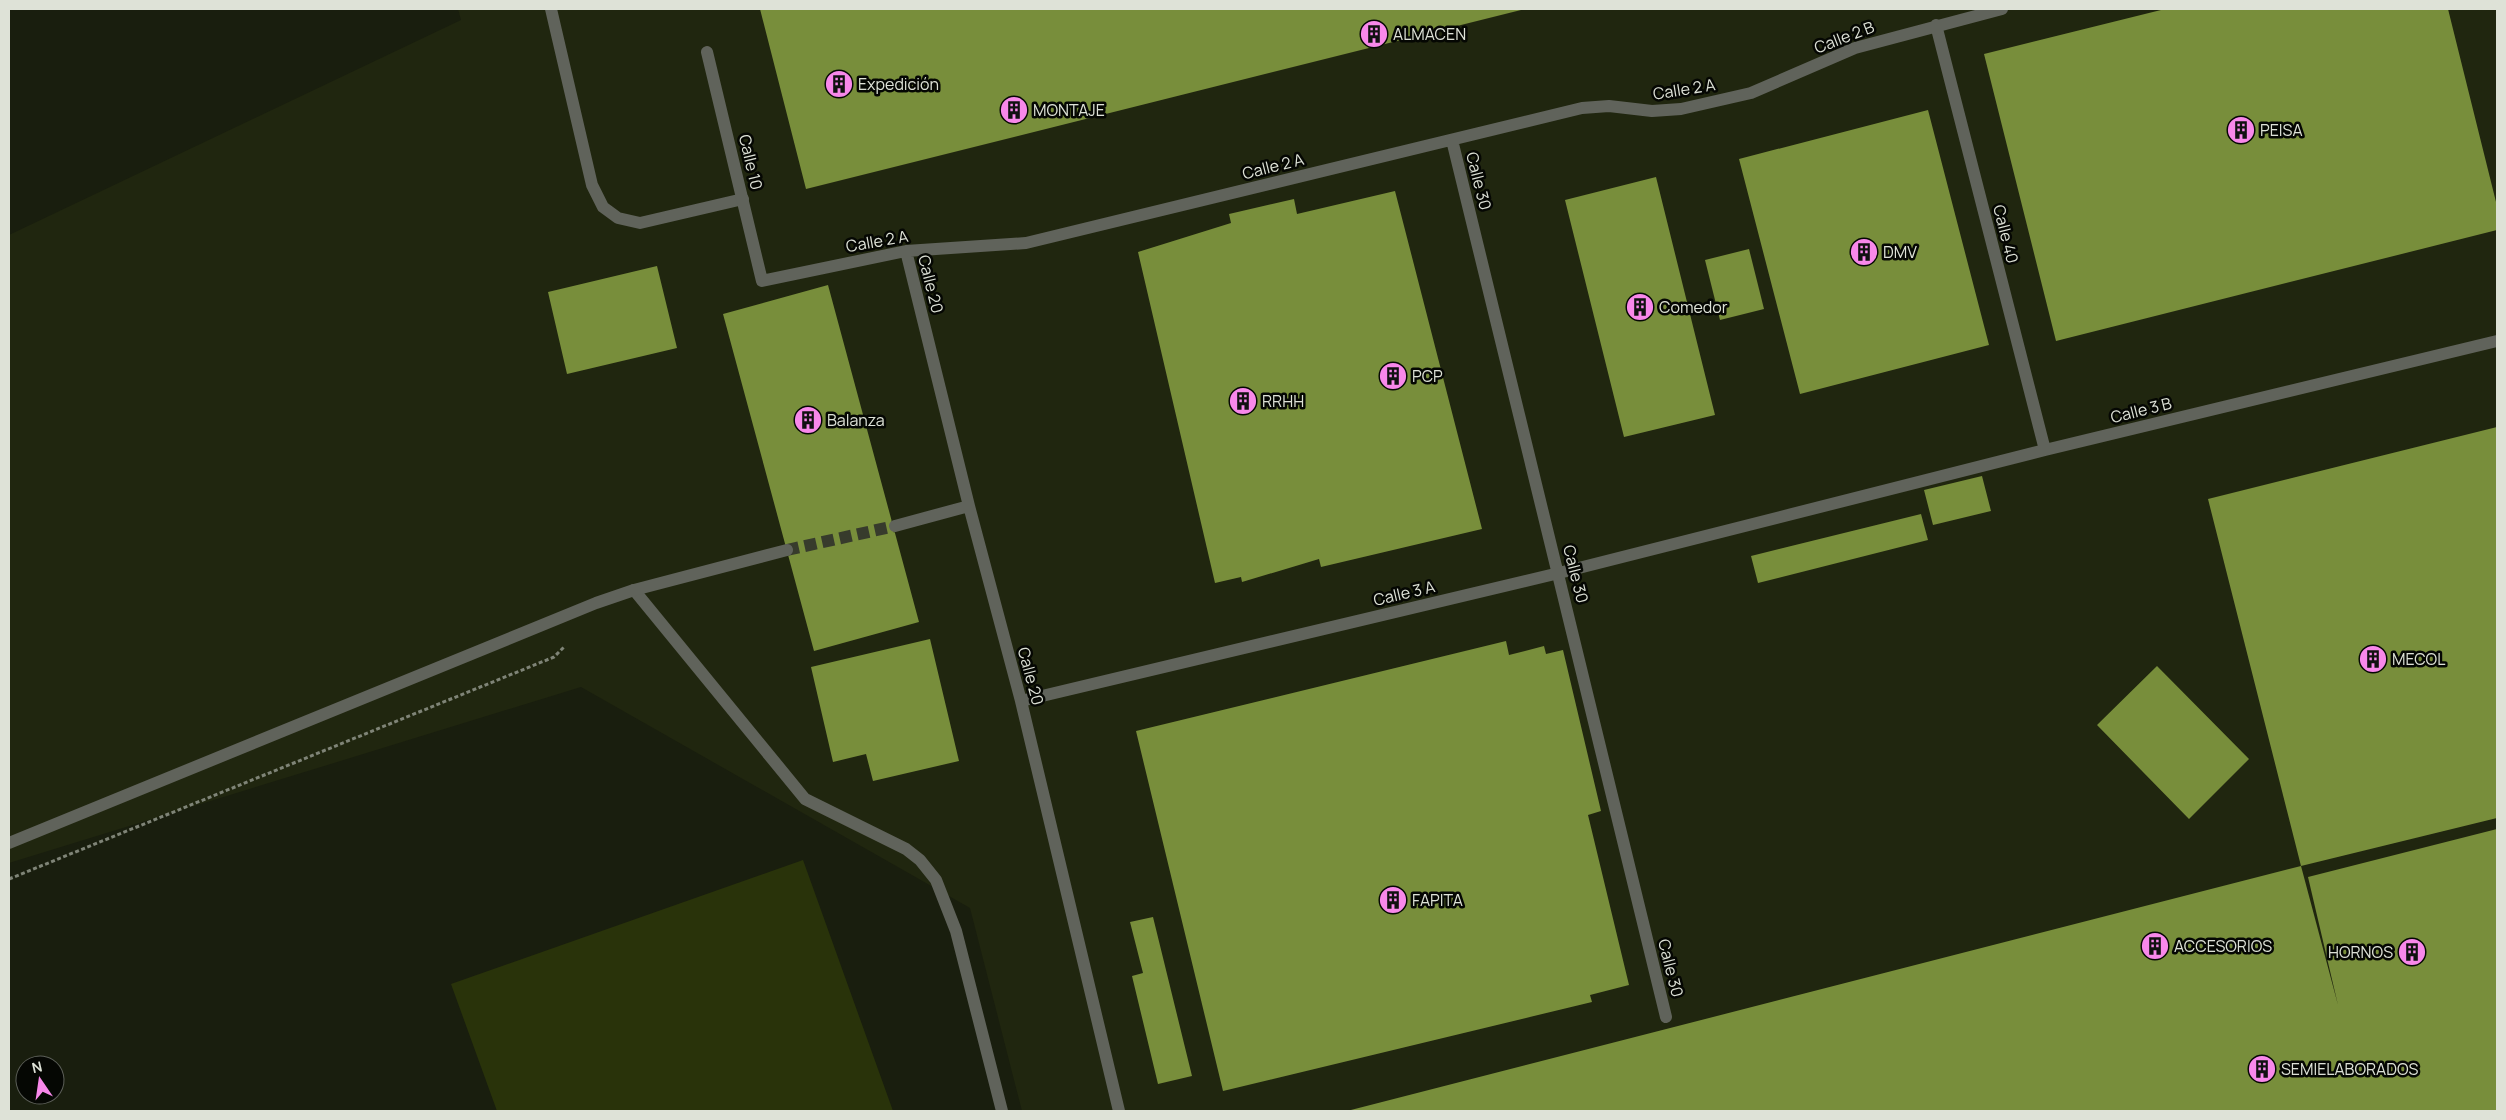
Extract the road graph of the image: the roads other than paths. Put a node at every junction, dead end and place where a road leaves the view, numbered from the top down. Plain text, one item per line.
1 (551, 9) edge
2 (2002, 9) edge
3 (1936, 25) junction
4 (708, 52) dead end
5 (1788, 79) joint
6 (1452, 140) junction
7 (743, 199) junction
8 (906, 251) junction
9 (762, 281) joint
10 (2497, 341) edge
11 (2045, 450) junction
12 (969, 506) junction
13 (1794, 515) joint
14 (894, 526) tunnel mouth
15 (787, 550) tunnel mouth
16 (1559, 573) junction
17 (634, 590) junction
18 (1021, 701) junction
19 (9, 843) edge
20 (1666, 1018) dead end
21 (1002, 1111) edge
22 (1119, 1111) edge

1 - 7 street
2 - 3 street, Calle 2 B
3 - 5 street, Calle 2 B
3 - 11 street, Calle 40
4 - 7 street, Calle 10
5 - 6 street, Calle 2 A
6 - 8 street, Calle 2 A
6 - 16 street, Calle 30
7 - 9 street, Calle 10
8 - 9 street, Calle 2 A
8 - 12 street, Calle 20
10 - 11 street, Calle 3 B
11 - 13 street, Calle 3 B
12 - 14 street
12 - 18 street, Calle 20
13 - 16 street, Calle 3 A
15 - 17 street
16 - 18 street, Calle 3 A
16 - 20 street, Calle 30
17 - 19 street
17 - 21 street
18 - 22 street, Calle 20

